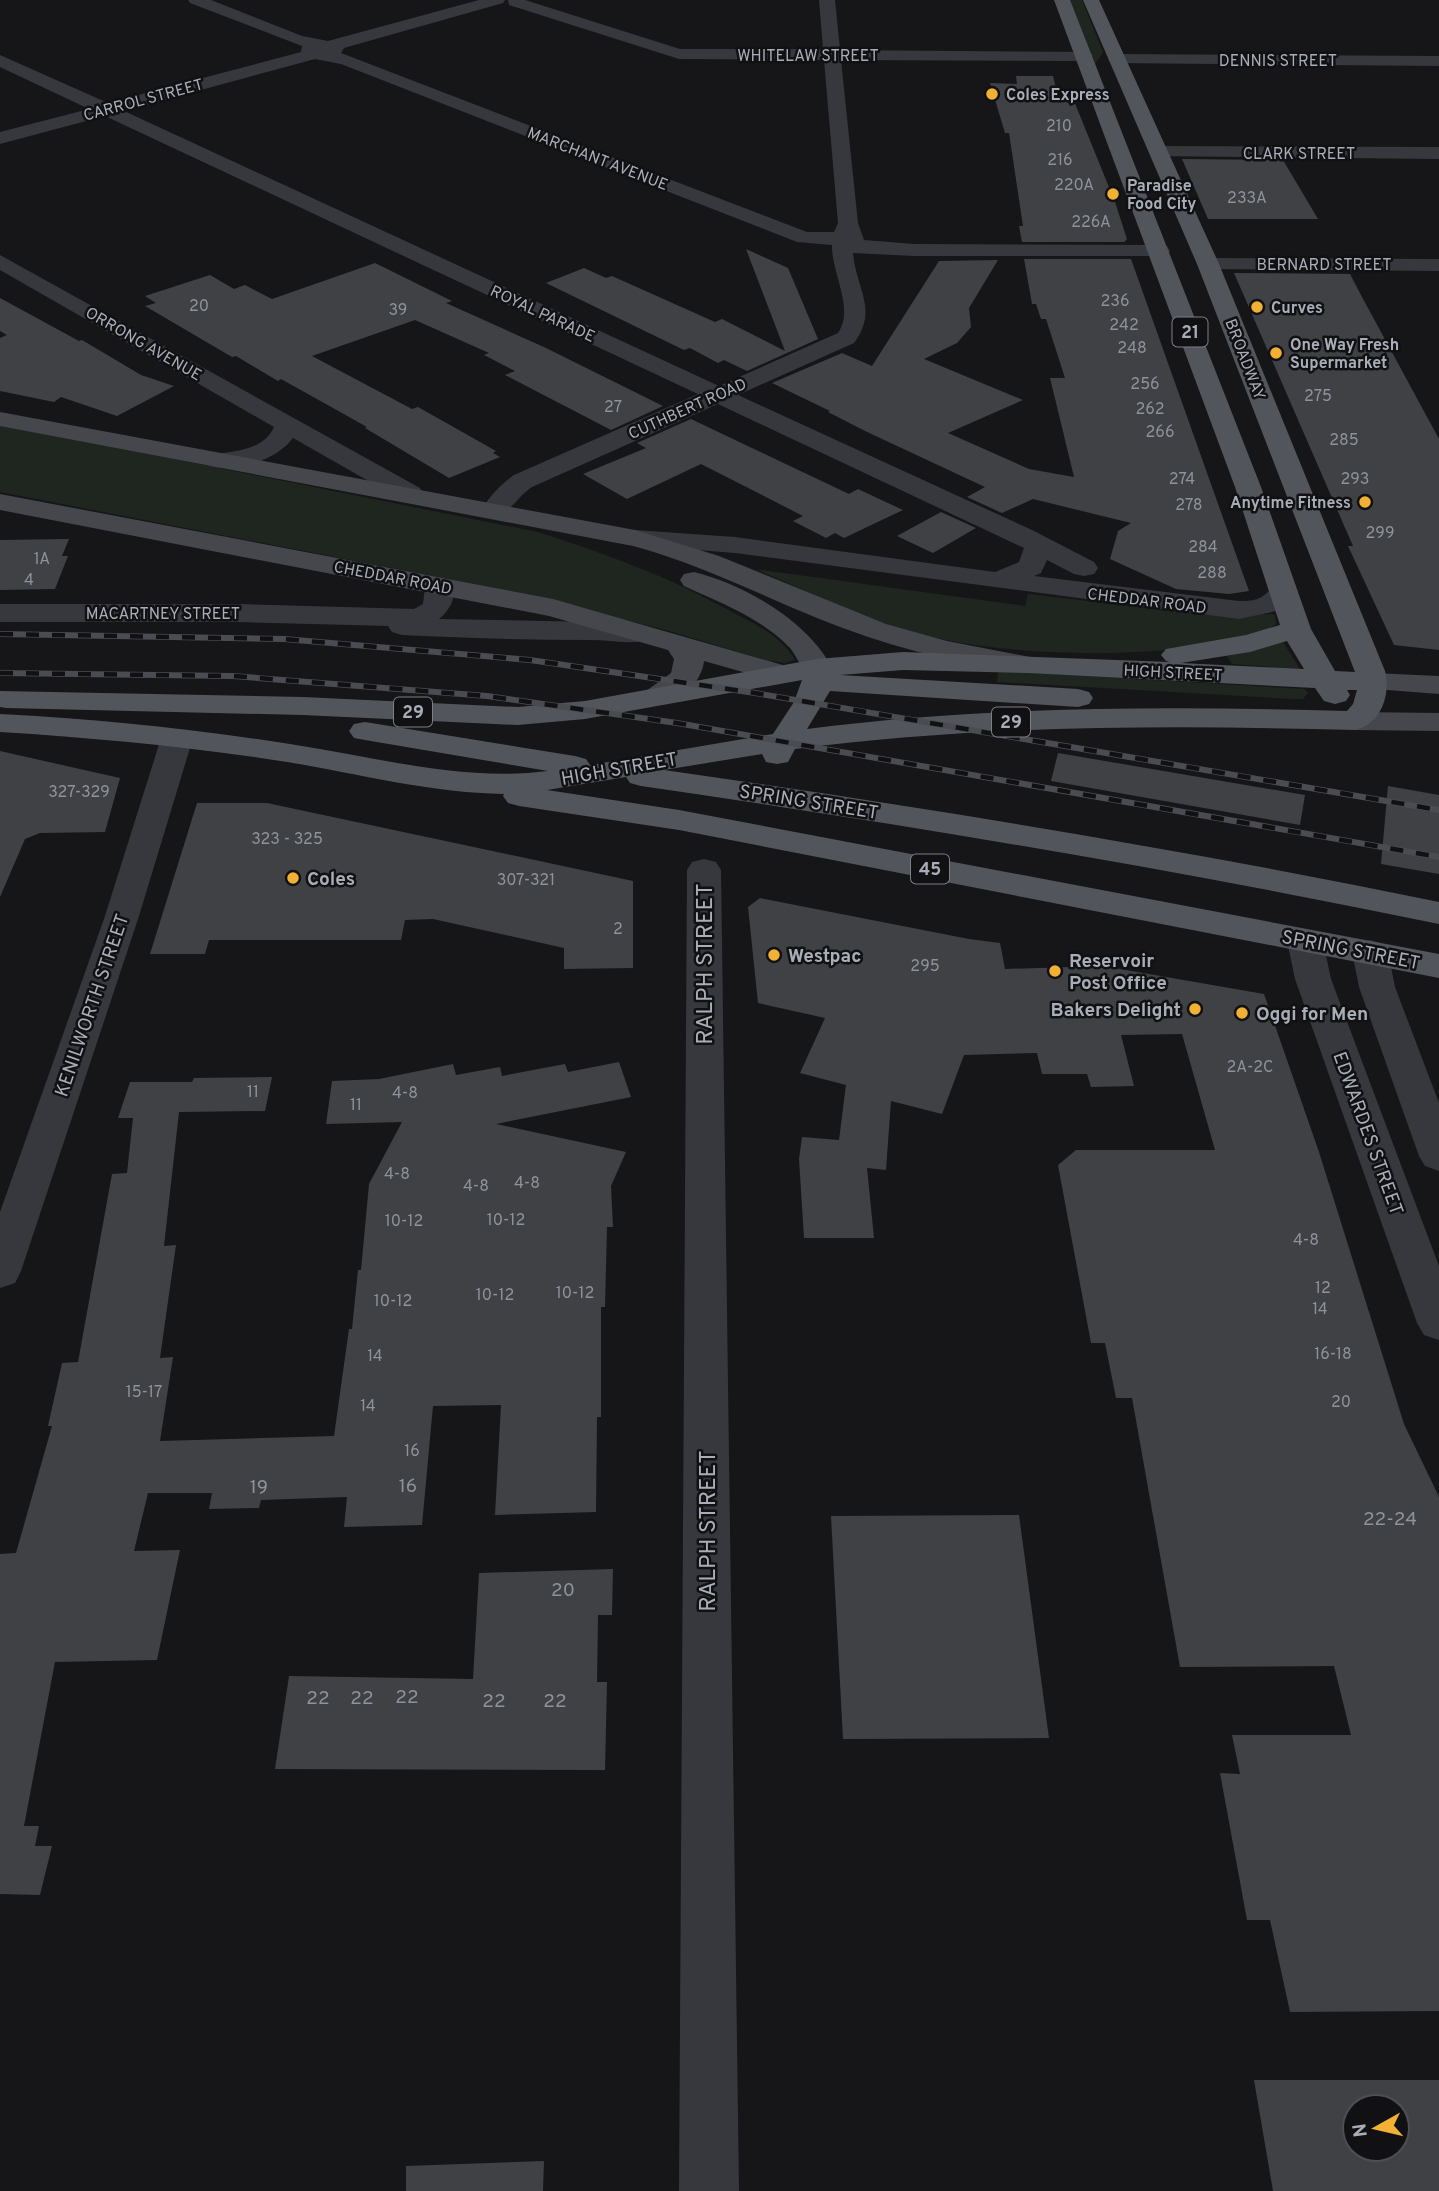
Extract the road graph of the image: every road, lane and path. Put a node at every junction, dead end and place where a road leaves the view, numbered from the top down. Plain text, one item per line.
1 (196, 0) edge
2 (827, 0) edge
3 (1062, 0) edge
4 (1091, 0) edge
5 (516, 2) edge
6 (322, 50) junction
7 (832, 55) junction
8 (1084, 56) junction
9 (1117, 59) junction
10 (0, 60) edge
11 (1439, 61) edge
12 (1099, 101) junction
13 (1136, 101) junction
14 (104, 109) junction
15 (0, 138) edge
16 (1159, 152) junction
17 (1439, 153) edge
18 (850, 242) junction
19 (1162, 257) junction
20 (1206, 257) junction
21 (0, 261) edge
22 (1439, 265) edge
23 (717, 394) junction
24 (0, 419) edge
25 (287, 425) junction
26 (218, 461) junction
27 (411, 494) junction
28 (1252, 500) junction
29 (1301, 500) junction
30 (0, 502) edge
31 (494, 510) junction
32 (559, 524) junction
33 (635, 538) junction
34 (1039, 545) junction
35 (1084, 568) dead end
36 (1002, 580) junction
37 (439, 586) junction
38 (1283, 590) junction
39 (0, 613) edge
40 (327, 617) junction
41 (1296, 629) junction
42 (639, 634) junction
43 (678, 644) junction
44 (1034, 665) junction
45 (782, 674) junction
46 (818, 675) junction
47 (1325, 679) junction
48 (1373, 682) junction
49 (1439, 685) edge
50 (653, 698) junction
51 (0, 699) edge
52 (1240, 716) junction
53 (177, 721) junction
54 (1353, 721) junction
55 (1439, 722) edge
56 (0, 723) edge
57 (783, 741) junction
58 (597, 771) junction
59 (437, 779) junction
60 (798, 799) junction
61 (869, 810) junction
62 (665, 817) junction
63 (704, 870) dead end
64 (1298, 884) junction
65 (1343, 893) junction
66 (1439, 914) edge
67 (1195, 920) junction
68 (1305, 941) junction
69 (1370, 952) junction
70 (1439, 966) edge
71 (1439, 1156) edge
72 (0, 1271) edge
73 (1439, 1323) edge
74 (709, 2191) edge

1 - 6 street, MARCHANT AVENUE
2 - 7 street, CUTHBERT ROAD
3 - 8 main road, 21
4 - 9 main road, BROADWAY / 21
5 - 6 street, CARROL STREET
5 - 7 street, WHITELAW STREET
6 - 14 street, CARROL STREET
6 - 18 street, MARCHANT AVENUE
7 - 8 street, WHITELAW STREET
7 - 18 street, CUTHBERT ROAD
8 - 12 main road, 21
9 - 11 street, DENNIS STREET
9 - 13 main road, BROADWAY / 21
10 - 14 street, ROYAL PARADE
12 - 13 main road
12 - 19 main road, 21
13 - 16 main road, BROADWAY / 21
14 - 15 street, CARROL STREET
14 - 23 street, ROYAL PARADE
16 - 17 street, CLARK STREET
16 - 20 main road, BROADWAY / 21
18 - 19 street, MARCHANT AVENUE
18 - 23 street, CUTHBERT ROAD
19 - 20 main road
19 - 28 main road, 21
20 - 22 street, BERNARD STREET
20 - 29 main road, BROADWAY / 21
21 - 25 street, ORRONG AVENUE
23 - 31 street, CUTHBERT ROAD
23 - 34 street, ROYAL PARADE
24 - 26 main road, CHEDDAR ROAD
25 - 26 street
25 - 27 street, ORRONG AVENUE
26 - 27 main road, CHEDDAR ROAD
27 - 31 main road, CHEDDAR ROAD
28 - 29 main road
28 - 38 main road, 21
29 - 48 main road, BROADWAY / 21
30 - 37 main road, CHEDDAR ROAD
31 - 32 main road, CHEDDAR ROAD
32 - 33 main road, CHEDDAR ROAD
32 - 46 main road, CHEDDAR ROAD
33 - 36 street, CHEDDAR ROAD
33 - 44 main road, CHEDDAR ROAD
34 - 35 street, ROYAL PARADE
34 - 36 street
36 - 38 street, CHEDDAR ROAD
37 - 40 street, MACARTNEY STREET
37 - 42 main road, CHEDDAR ROAD
38 - 41 main road, 21
39 - 40 street, MACARTNEY STREET
40 - 42 street, MACARTNEY STREET
41 - 44 main road
41 - 47 main road, 21
42 - 43 main road, CHEDDAR ROAD
43 - 45 main road, CHEDDAR ROAD
43 - 50 main road
44 - 46 main road, HIGH STREET
44 - 47 main road, HIGH STREET
45 - 46 main road, HIGH STREET
45 - 50 main road, HIGH STREET / 29
46 - 52 main road, HIGH STREET
46 - 57 main road
47 - 48 main road, HIGH STREET
47 - 54 main road, 21
48 - 49 main road, HIGH STREET
48 - 54 main road
50 - 53 main road, HIGH STREET / 29
50 - 58 main road
51 - 53 main road, HIGH STREET / 29
52 - 54 main road, HIGH STREET / 29
52 - 57 main road, HIGH STREET / 29
53 - 56 main road, HIGH STREET / 29
53 - 58 main road, SPRING STREET
53 - 59 main road, HIGH STREET / 29
53 - 72 street, KENILWORTH STREET
54 - 55 main road, HIGH STREET / 29
57 - 58 main road, HIGH STREET / 29
57 - 60 main road
58 - 59 main road, HIGH STREET / 29
58 - 60 main road, SPRING STREET
58 - 62 main road
59 - 62 main road, SPRING STREET / 45
60 - 61 main road, SPRING STREET
61 - 64 main road, SPRING STREET
61 - 67 main road
62 - 67 main road, SPRING STREET / 45
63 - 74 street, RALPH STREET
64 - 65 main road, SPRING STREET
64 - 68 main road
65 - 66 main road, SPRING STREET
65 - 69 main road
67 - 68 main road, SPRING STREET / 45
68 - 69 main road, SPRING STREET / 45
68 - 73 street, EDWARDES STREET
69 - 70 main road, SPRING STREET / 45
69 - 71 street

